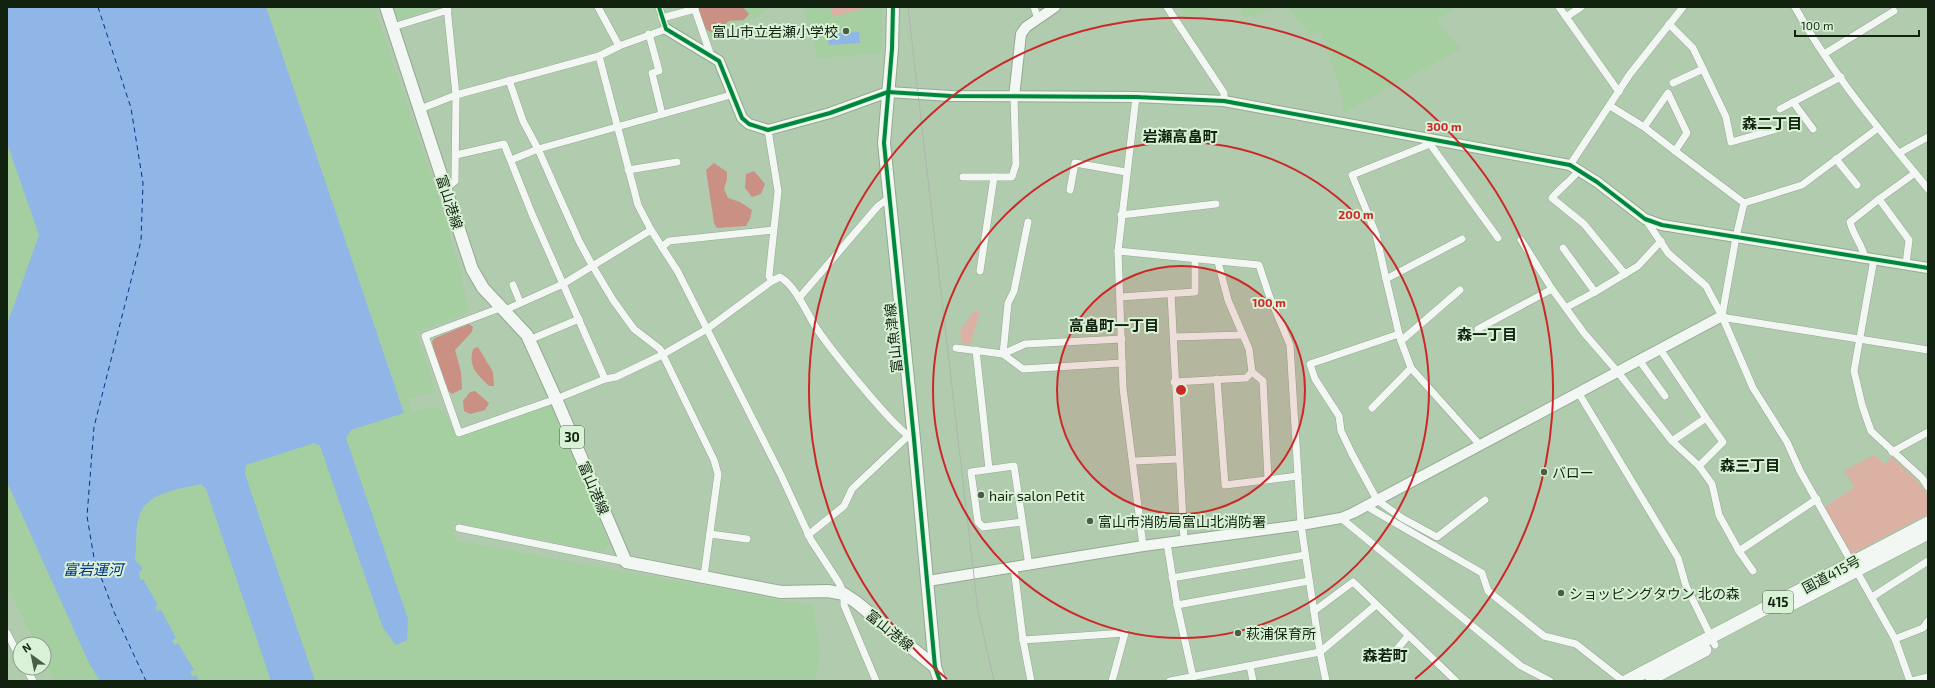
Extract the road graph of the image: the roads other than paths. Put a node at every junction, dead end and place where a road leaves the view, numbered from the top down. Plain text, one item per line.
1 (386, 7) edge
2 (598, 7) edge
3 (659, 7) edge
4 (893, 7) edge
5 (1034, 7) edge
6 (1055, 7) edge
7 (1167, 7) edge
8 (1559, 7) edge
9 (1581, 7) edge
10 (1683, 7) edge
11 (1795, 7) edge
12 (447, 8) edge
13 (694, 8) edge
14 (1894, 11) dead end
15 (1566, 17) junction
16 (662, 18) junction
17 (1038, 19) junction
18 (1669, 24) junction
19 (393, 27) junction
20 (666, 29) junction
21 (649, 34) junction
22 (619, 46) junction
23 (1824, 54) junction
24 (599, 56) junction
25 (711, 56) junction
26 (1703, 69) junction
27 (1841, 77) junction
28 (509, 80) junction
29 (1673, 83) dead end
30 (888, 92) junction
31 (1619, 92) junction
32 (456, 95) junction
33 (731, 95) junction
34 (1014, 97) junction
35 (1136, 97) junction
36 (1224, 101) junction
37 (1793, 102) junction
38 (1610, 106) junction
39 (420, 109) junction
40 (1780, 109) dead end
41 (662, 114) junction
42 (617, 126) junction
43 (1644, 127) junction
44 (1780, 128) dead end
45 (1878, 128) junction
46 (768, 130) junction
47 (1813, 130) dead end
48 (1928, 137) edge
49 (1430, 142) junction
50 (538, 149) junction
51 (1675, 151) junction
52 (1899, 153) junction
53 (456, 155) junction
54 (1836, 159) junction
55 (511, 160) junction
56 (677, 162) dead end
57 (1575, 168) junction
58 (628, 170) junction
59 (1126, 172) junction
60 (1916, 174) junction
61 (963, 177) dead end
62 (994, 177) junction
63 (1857, 185) dead end
64 (446, 189) junction
65 (1928, 189) edge
66 (1070, 190) dead end
67 (889, 198) junction
68 (1879, 200) junction
69 (1744, 202) junction
70 (1216, 204) dead end
71 (1122, 215) junction
72 (1645, 219) junction
73 (1028, 222) dead end
74 (651, 230) junction
75 (774, 230) junction
76 (1736, 237) junction
77 (1498, 238) dead end
78 (1462, 239) dead end
79 (1521, 240) dead end
80 (1661, 241) junction
81 (662, 247) junction
82 (1563, 248) dead end
83 (1118, 251) junction
84 (1870, 258) junction
85 (1195, 260) junction
86 (1218, 262) junction
87 (1906, 264) junction
88 (592, 265) junction
89 (1928, 268) edge
90 (980, 271) dead end
91 (1625, 274) junction
92 (1386, 279) junction
93 (772, 281) junction
94 (563, 284) junction
95 (513, 285) dead end
96 (1552, 289) junction
97 (1460, 290) dead end
98 (1595, 292) junction
99 (1171, 294) junction
100 (1120, 297) junction
101 (799, 298) junction
102 (520, 302) junction
103 (1567, 307) junction
104 (502, 310) junction
105 (1722, 316) junction
106 (579, 319) junction
107 (707, 329) junction
108 (1478, 329) dead end
109 (1243, 336) junction
110 (1400, 337) junction
111 (1174, 338) junction
112 (1122, 339) junction
113 (1858, 339) junction
114 (529, 340) junction
115 (956, 348) dead end
116 (1660, 349) junction
117 (976, 350) junction
118 (1928, 350) edge
119 (662, 354) junction
120 (1003, 354) junction
121 (1638, 360) junction
122 (1122, 363) junction
123 (1410, 368) junction
124 (1617, 371) junction
125 (1252, 372) junction
126 (606, 379) junction
127 (1217, 380) junction
128 (1174, 382) junction
129 (1578, 392) junction
130 (1665, 396) dead end
131 (556, 399) junction
132 (1372, 408) dead end
133 (1706, 418) junction
134 (1928, 432) edge
135 (911, 438) junction
136 (1672, 441) junction
137 (1480, 445) junction
138 (1892, 452) junction
139 (1179, 459) junction
140 (1134, 461) junction
141 (1699, 466) junction
142 (989, 470) junction
143 (1298, 476) junction
144 (1268, 480) junction
145 (1928, 486) edge
146 (1817, 499) junction
147 (1377, 500) junction
148 (1485, 500) dead end
149 (1366, 506) junction
150 (1341, 518) junction
151 (1022, 522) junction
152 (1928, 522) edge
153 (1301, 525) junction
154 (459, 528) dead end
155 (1928, 533) edge
156 (710, 534) junction
157 (808, 534) junction
158 (747, 539) dead end
159 (1184, 541) junction
160 (1167, 543) junction
161 (1143, 546) junction
162 (1739, 551) junction
163 (1305, 555) junction
164 (1928, 561) edge
165 (626, 562) junction
166 (1029, 566) junction
167 (1855, 566) junction
168 (1014, 568) junction
169 (1754, 571) dead end
170 (704, 576) junction
171 (1172, 578) junction
172 (928, 581) junction
173 (1309, 581) junction
174 (844, 594) junction
175 (1872, 597) junction
176 (1177, 605) junction
177 (1376, 605) junction
178 (1314, 611) junction
179 (1928, 621) edge
180 (7, 633) edge
181 (1408, 636) junction
182 (1023, 640) junction
183 (1894, 640) junction
184 (1713, 641) junction
185 (12, 643) edge
186 (1320, 652) junction
187 (1387, 661) dead end
188 (1250, 666) junction
189 (935, 667) junction
190 (1193, 677) junction
191 (1928, 677) edge
192 (876, 681) edge
193 (940, 681) edge
194 (1032, 681) edge
195 (1112, 681) edge
196 (1170, 681) edge
197 (1253, 681) edge
198 (1326, 681) edge
199 (1456, 681) edge
200 (1550, 681) edge
201 (1623, 681) edge
202 (1627, 681) edge
203 (1646, 681) edge
204 (1911, 681) edge

1 - 19 main road, 富山港線 / 30
2 - 22 street
3 - 16 street
4 - 30 main road, 富山魚津線
5 - 17 street
6 - 17 street
7 - 36 street
8 - 15 street
9 - 15 street
10 - 18 street
11 - 23 street
12 - 19 street
12 - 32 street
13 - 16 street
13 - 25 street
14 - 23 street
15 - 31 street
16 - 20 street
17 - 34 street
18 - 26 street
18 - 31 street
19 - 39 main road, 富山港線 / 30
20 - 21 street
20 - 25 street
21 - 22 street
21 - 41 street
22 - 24 street
23 - 27 street
24 - 28 street
24 - 42 street
25 - 33 street
26 - 29 street
26 - 44 street
27 - 37 street
27 - 45 street
28 - 32 street
28 - 50 street
30 - 34 street
30 - 46 street
30 - 67 main road, 富山魚津線
31 - 38 street
32 - 39 street
32 - 53 street
33 - 41 street
33 - 46 street
34 - 35 street
34 - 62 street
35 - 36 street
35 - 59 street
36 - 49 street
37 - 40 street
37 - 47 street
38 - 43 street
38 - 57 street
39 - 64 main road, 富山港線 / 30
41 - 42 street
42 - 50 street
42 - 58 street
43 - 51 street
43 - 51 street
45 - 52 street
45 - 54 street
46 - 75 street
48 - 52 street
49 - 57 street
49 - 77 street
49 - 92 street
50 - 55 street
50 - 88 street
51 - 69 street
52 - 60 street
53 - 55 street
53 - 64 street
54 - 63 street
54 - 69 street
55 - 94 street
56 - 58 street
57 - 72 street
57 - 91 street
58 - 74 street
59 - 66 street
59 - 71 street
60 - 65 street
60 - 68 street
61 - 62 street
62 - 90 street
64 - 104 main road, 富山港線 / 30
67 - 101 street
67 - 135 main road, 富山魚津線
68 - 84 street
68 - 87 street
69 - 76 street
70 - 71 street
71 - 83 street
72 - 76 street
72 - 80 street
73 - 120 street
74 - 81 street
74 - 88 street
75 - 81 street
75 - 93 street
76 - 84 street
76 - 105 street
78 - 92 street
79 - 96 street
80 - 91 street
80 - 105 street
81 - 107 street
82 - 98 street
83 - 85 street
83 - 100 street
84 - 87 street
84 - 113 street
85 - 86 street
85 - 99 street
86 - 109 street
86 - 143 street
87 - 89 street
88 - 94 street
88 - 119 street
91 - 98 street
92 - 110 street
93 - 101 street
93 - 107 street
94 - 102 street
94 - 106 street
95 - 102 street
96 - 103 street
96 - 108 street
97 - 110 street
98 - 103 street
99 - 100 street
99 - 111 street
100 - 112 street
101 - 135 street
102 - 104 street
103 - 124 street
104 - 114 main road, 富山港線 / 30
104 - 131 street
105 - 113 street
105 - 116 street
105 - 146 street
106 - 114 street
106 - 126 street
107 - 119 street
107 - 157 street
109 - 111 street
109 - 125 street
110 - 123 street
110 - 147 street
111 - 128 street
112 - 120 street
112 - 122 street
113 - 118 street
113 - 138 street
114 - 131 main road, 富山港線 / 30
115 - 117 street
116 - 121 street
116 - 133 street
117 - 120 street
117 - 142 street
119 - 126 street
119 - 156 street
120 - 122 street
121 - 124 street
121 - 130 street
122 - 140 street
123 - 132 street
123 - 137 street
124 - 129 street
124 - 136 street
125 - 127 street
125 - 144 street
126 - 131 street
127 - 128 street
127 - 144 street
128 - 139 street
129 - 137 street
129 - 184 street
131 - 165 main road, 富山港線 / 30
133 - 136 street
133 - 141 street
134 - 138 street
135 - 157 street
135 - 172 main road, 富山魚津線
136 - 141 street
137 - 147 street
138 - 145 street
139 - 140 street
139 - 159 street
140 - 161 street
141 - 162 street
142 - 151 street
142 - 151 street
143 - 144 street
143 - 153 street
146 - 162 street
146 - 167 street
147 - 148 street
147 - 149 street
149 - 150 street
149 - 201 street
150 - 153 street
150 - 200 street
151 - 166 street
152 - 167 highway, 国道415号 / 415
153 - 159 street
153 - 163 street
154 - 165 street
155 - 167 highway, 国道415号 / 415
156 - 158 street
156 - 170 street
157 - 174 street
159 - 160 street
160 - 161 street
160 - 171 street
161 - 166 street
162 - 169 street
163 - 171 street
163 - 173 street
164 - 175 street
165 - 170 main road, 富山港線
166 - 168 street
167 - 175 street
167 - 184 highway, 国道415号 / 415
168 - 172 street
168 - 182 street
170 - 174 main road, 富山港線
171 - 176 street
172 - 189 main road, 富山魚津線
173 - 176 street
173 - 178 street
174 - 189 main road, 富山港線
174 - 192 street
175 - 183 street
176 - 190 street
177 - 178 street
177 - 181 street
177 - 186 street
178 - 186 street
179 - 183 street
180 - 185 street
181 - 187 street
181 - 199 street
182 - 194 street
182 - 195 street
183 - 204 street
184 - 202 highway, 国道415号 / 415
184 - 203 highway, 国道415号 / 415
186 - 188 street
186 - 198 street
188 - 190 street
188 - 197 street
189 - 193 main road
190 - 196 street
191 - 204 street

